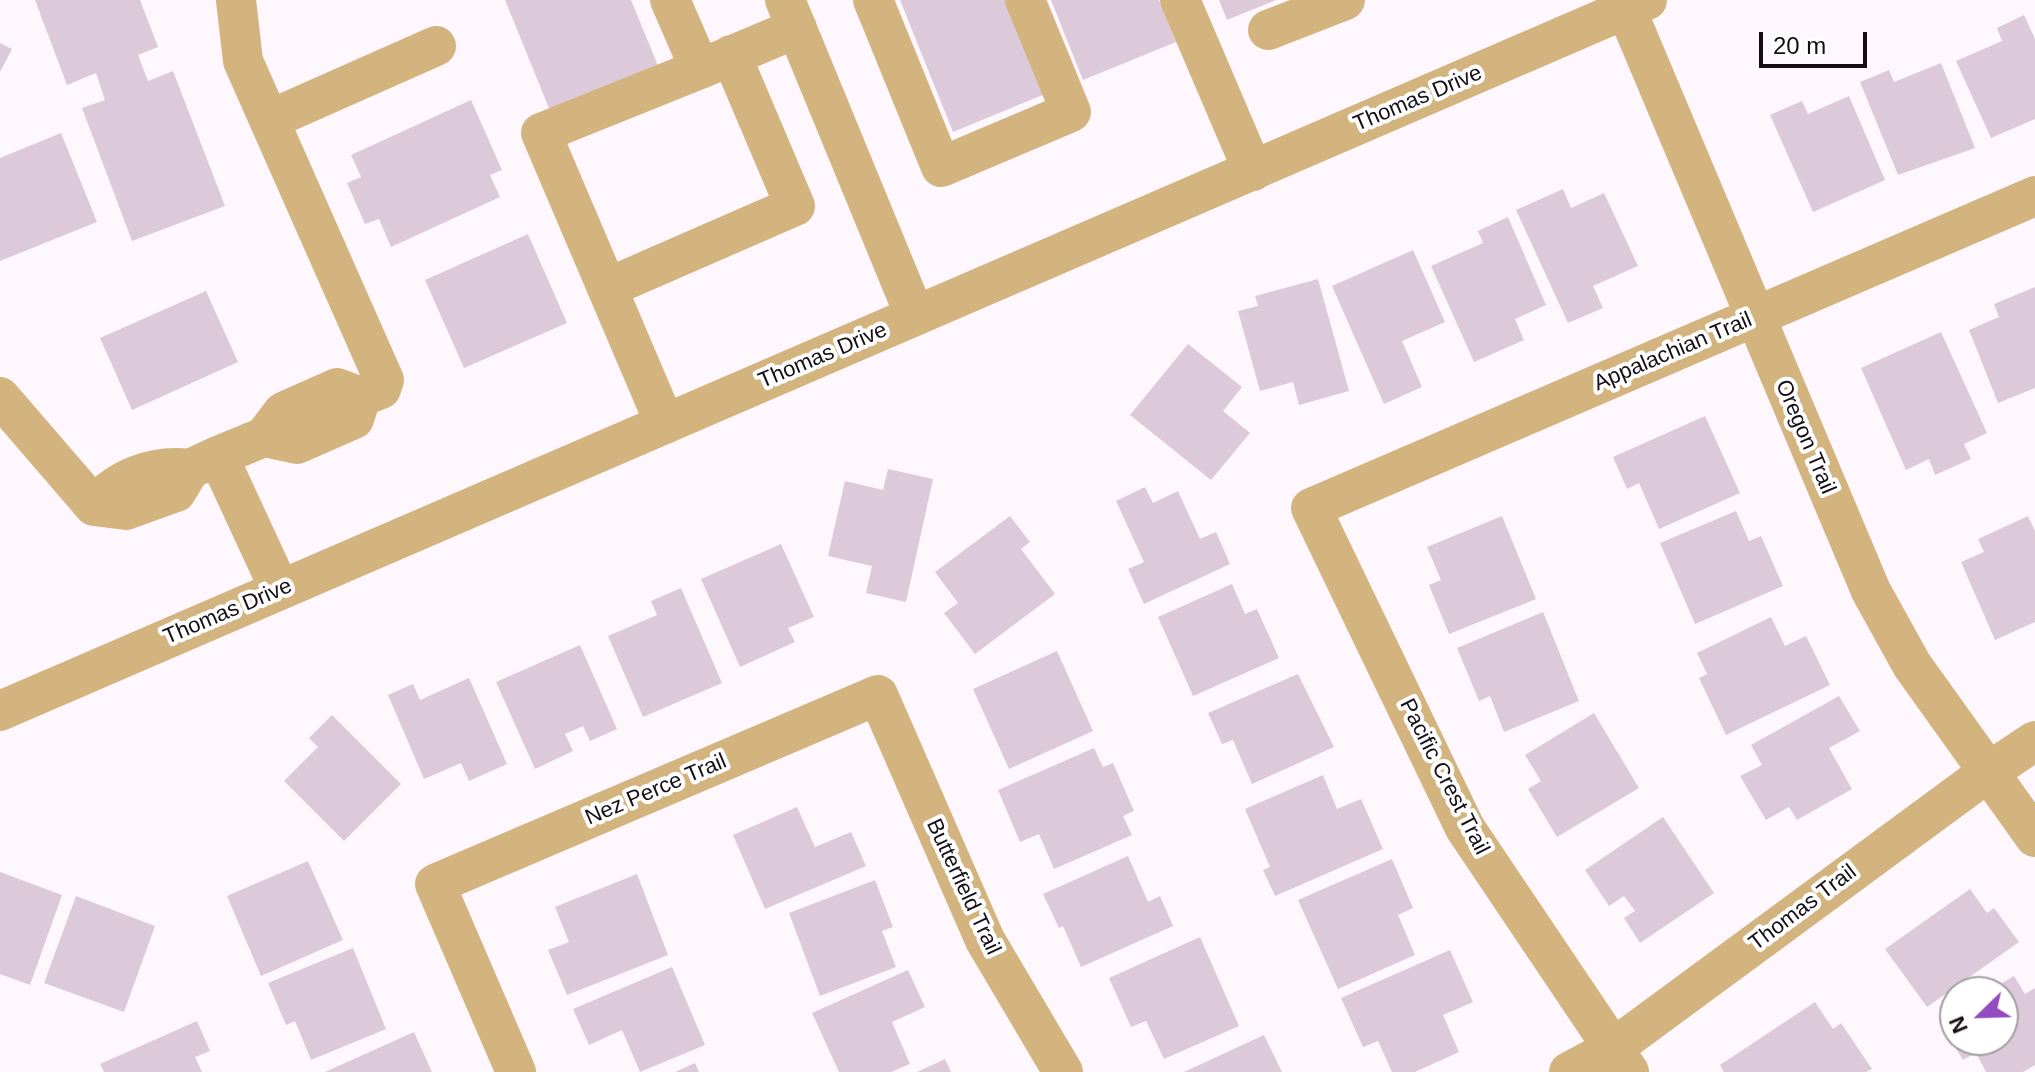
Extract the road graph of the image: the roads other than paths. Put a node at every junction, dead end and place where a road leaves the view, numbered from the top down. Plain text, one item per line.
1 (236, 0) edge
2 (670, 0) edge
3 (873, 0) edge
4 (1025, 0) edge
5 (1180, 0) edge
6 (1345, 0) edge
7 (1636, 5) edge
8 (791, 14) edge
9 (1268, 30) dead end
10 (436, 46) dead end
11 (716, 62) junction
12 (269, 120) junction
13 (1253, 171) junction
14 (2035, 196) edge
15 (607, 288) junction
16 (915, 316) junction
17 (1755, 316) junction
18 (0, 397) edge
19 (665, 424) junction
20 (204, 462) junction
21 (1311, 508) joint
22 (280, 590) junction
23 (878, 695) joint
24 (0, 711) edge
25 (2035, 741) edge
26 (1987, 773) junction
27 (2035, 837) edge
28 (1621, 1061) edge
29 (516, 1072) edge
30 (1063, 1072) edge
31 (1569, 1072) edge

1 - 12 street
2 - 11 street
3 - 4 street
5 - 13 street
6 - 9 street
7 - 13 street, Thomas Drive
7 - 17 street, Oregon Trail
8 - 11 street
8 - 16 street
10 - 12 street
11 - 15 street
11 - 15 street
12 - 20 street
13 - 16 street, Thomas Drive
14 - 17 street, Appalachian Trail
15 - 19 street
16 - 19 street, Thomas Drive
17 - 21 street, Appalachian Trail
17 - 26 street, Oregon Trail
18 - 20 street
19 - 22 street, Thomas Drive
20 - 22 street
21 - 28 street, Pacific Crest Trail
22 - 24 street, Thomas Drive
23 - 29 street, Nez Perce Trail
23 - 30 street, Butterfield Trail
25 - 26 street, Thomas Trail
26 - 27 street, Oregon Trail
26 - 28 street, Thomas Trail
28 - 31 street, Thomas Trail

